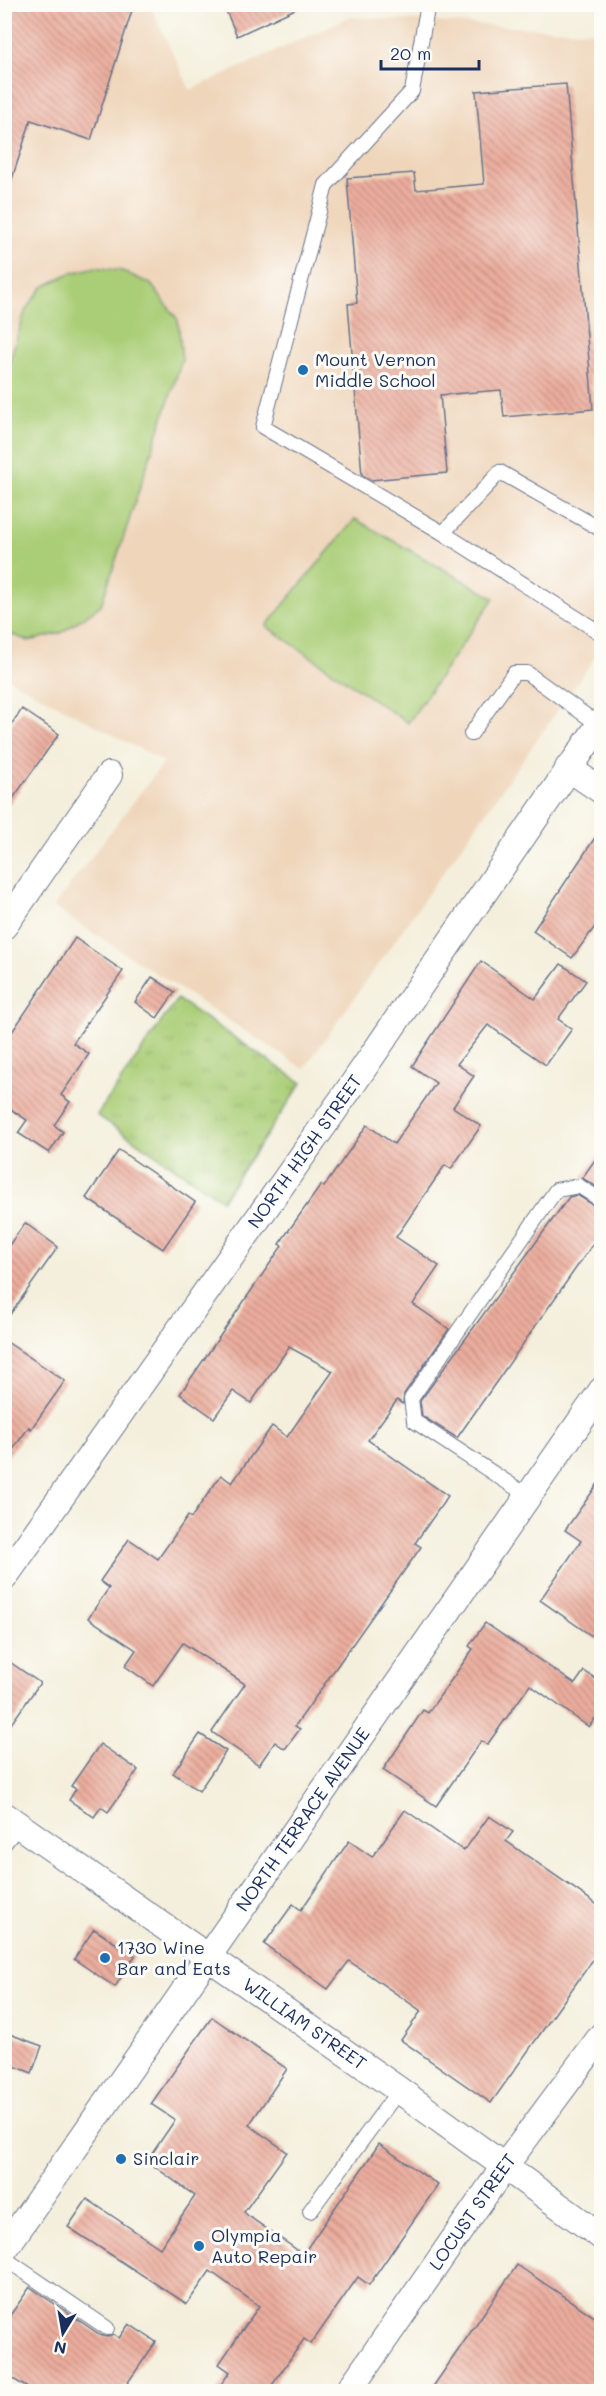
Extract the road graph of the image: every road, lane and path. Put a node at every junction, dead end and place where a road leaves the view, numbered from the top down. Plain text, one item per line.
1 (428, 4) edge
2 (602, 530) edge
3 (443, 533) junction
4 (602, 634) edge
5 (600, 723) edge
6 (471, 734) dead end
7 (568, 768) junction
8 (109, 775) dead end
9 (602, 791) edge
10 (4, 926) edge
11 (602, 1201) edge
12 (602, 1390) edge
13 (528, 1496) junction
14 (4, 1578) edge
15 (9, 1828) edge
16 (207, 1957) junction
17 (602, 2035) edge
18 (399, 2090) junction
19 (504, 2167) junction
20 (309, 2211) dead end
21 (602, 2237) edge
22 (4, 2250) edge
23 (4, 2258) edge
24 (107, 2328) dead end
25 (348, 2391) edge

1 - 3 lane
2 - 3 lane
3 - 4 lane
5 - 6 lane
5 - 7 street, NORTH HIGH STREET
7 - 9 street
7 - 14 street, NORTH HIGH STREET
8 - 10 street
11 - 13 lane
12 - 13 street, NORTH TERRACE AVENUE
13 - 16 street, NORTH TERRACE AVENUE
15 - 16 street, WILLIAM STREET
16 - 18 street, WILLIAM STREET
16 - 22 street, NORTH TERRACE AVENUE
17 - 19 street, LOCUST STREET
18 - 19 street, WILLIAM STREET
18 - 20 lane
19 - 21 street, WILLIAM STREET
19 - 25 street, LOCUST STREET
23 - 24 lane

